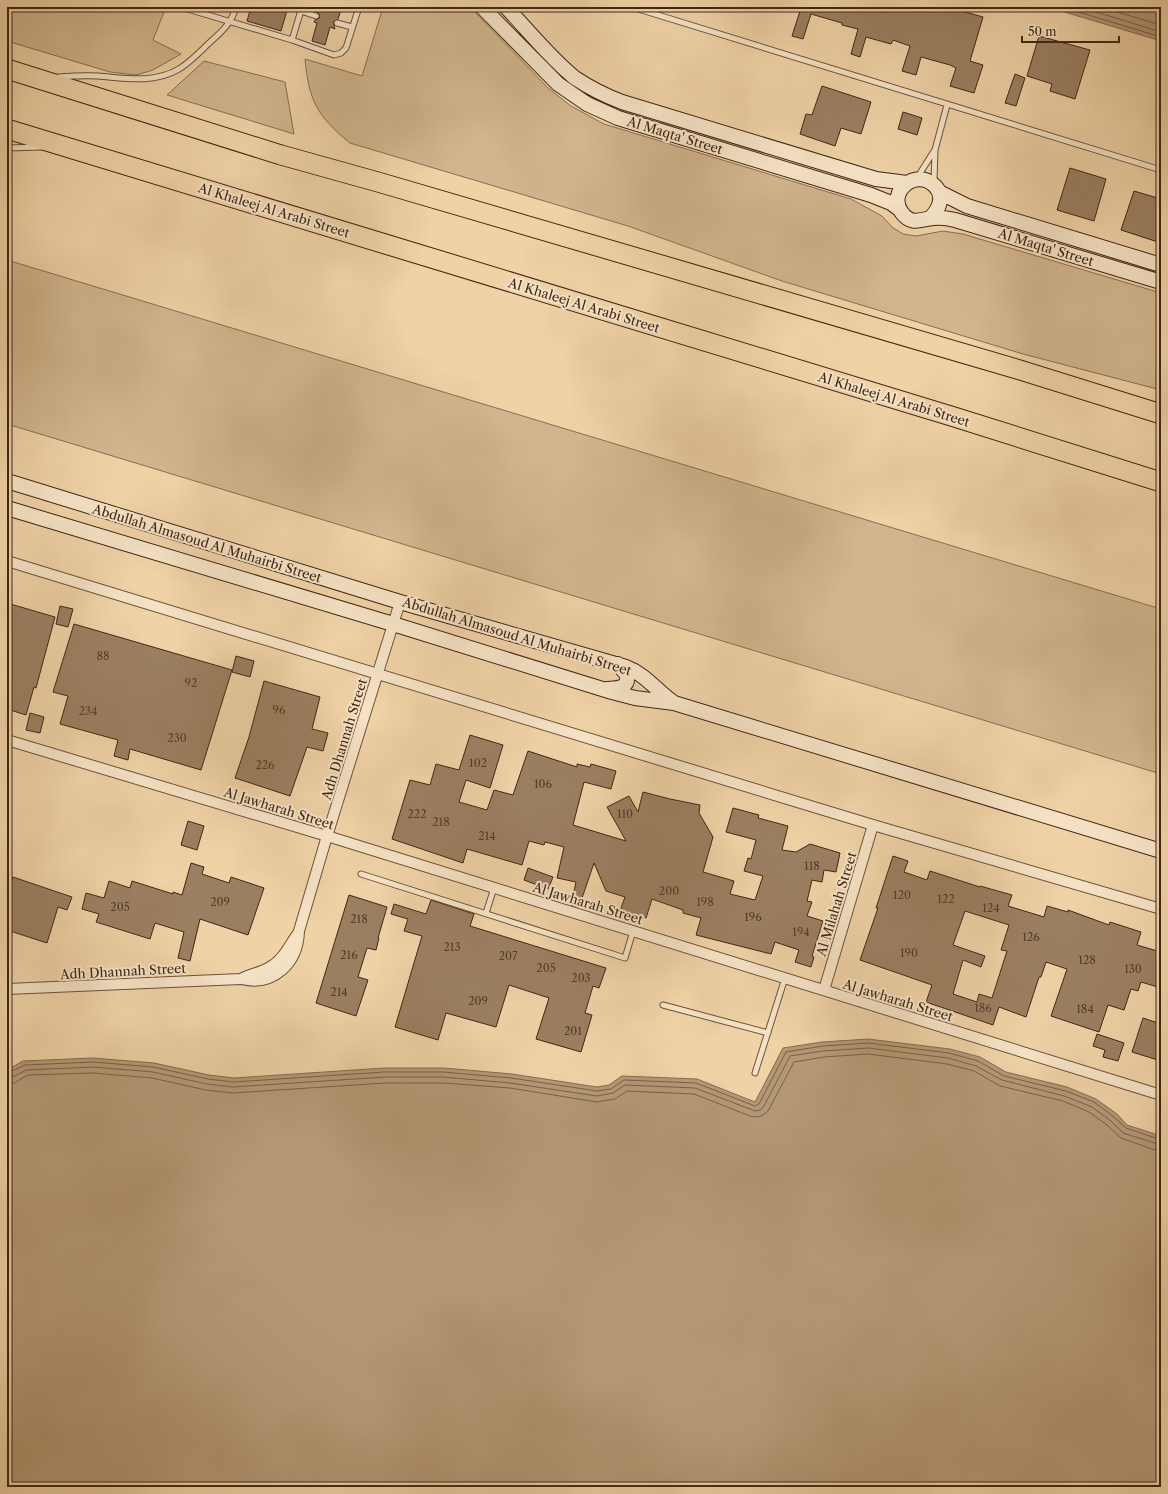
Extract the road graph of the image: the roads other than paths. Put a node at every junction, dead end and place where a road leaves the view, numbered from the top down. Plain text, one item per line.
1 (181, 7) edge
2 (236, 7) edge
3 (359, 7) edge
4 (482, 7) edge
5 (506, 7) edge
6 (632, 7) edge
7 (301, 9) edge
8 (316, 16) dead end
9 (231, 22) junction
10 (337, 23) dead end
11 (352, 27) junction
12 (292, 40) junction
13 (7, 70) edge
14 (38, 79) junction
15 (947, 105) junction
16 (7, 129) edge
17 (58, 145) junction
18 (7, 148) edge
19 (935, 150) junction
20 (1161, 170) edge
21 (912, 181) junction
22 (937, 189) junction
23 (899, 209) junction
24 (930, 218) junction
25 (1161, 265) edge
26 (1161, 282) edge
27 (1161, 414) edge
28 (7, 481) edge
29 (1161, 482) edge
30 (7, 508) edge
31 (7, 560) edge
32 (400, 602) junction
33 (393, 624) junction
34 (618, 664) junction
35 (377, 675) junction
36 (602, 689) junction
37 (674, 703) junction
38 (7, 740) edge
39 (873, 826) junction
40 (327, 836) junction
41 (1161, 851) edge
42 (361, 874) dead end
43 (494, 888) junction
44 (1161, 909) edge
45 (486, 913) junction
46 (632, 931) junction
47 (785, 978) junction
48 (7, 989) edge
49 (824, 990) junction
50 (663, 1005) dead end
51 (768, 1033) junction
52 (755, 1073) dead end
53 (1161, 1095) edge

1 - 9 lane
2 - 9 lane
3 - 11 lane
4 - 23 street, Al Maqta' Street
5 - 21 street, Al Maqta' Street
6 - 15 lane
7 - 8 lane
7 - 12 lane
9 - 12 lane
9 - 14 lane
10 - 11 lane
11 - 12 lane
13 - 14 highway
14 - 27 highway
15 - 19 lane
15 - 20 lane
16 - 17 highway, Al Khaleej Al Arabi Street
17 - 18 lane
17 - 29 highway, Al Khaleej Al Arabi Street
19 - 21 lane
19 - 22 lane
21 - 22 street
21 - 23 street
22 - 24 street
22 - 25 street, Al Maqta' Street
23 - 24 street
24 - 26 street, Al Maqta' Street
28 - 32 street, Abdullah Almasoud Al Muhairbi Street
30 - 33 street, Abdullah Almasoud Al Muhairbi Street
31 - 35 street
32 - 33 street, Adh Dhannah Street
32 - 34 street, Abdullah Almasoud Al Muhairbi Street
33 - 35 street, Adh Dhannah Street
33 - 36 street, Abdullah Almasoud Al Muhairbi Street
34 - 36 street
34 - 37 street, Abdullah Almasoud Al Muhairbi Street
35 - 39 street
35 - 40 street, Adh Dhannah Street
36 - 37 street, Abdullah Almasoud Al Muhairbi Street
37 - 41 street
38 - 40 street, Al Jawharah Street
39 - 44 street
39 - 49 street, Al Milahah Street
40 - 43 street, Al Jawharah Street
40 - 48 street, Adh Dhannah Street
42 - 45 lane
43 - 45 lane
43 - 46 street, Al Jawharah Street
45 - 46 lane
46 - 47 street, Al Jawharah Street
47 - 49 street, Al Jawharah Street
47 - 51 lane
49 - 53 street, Al Jawharah Street
50 - 51 lane
51 - 52 lane

